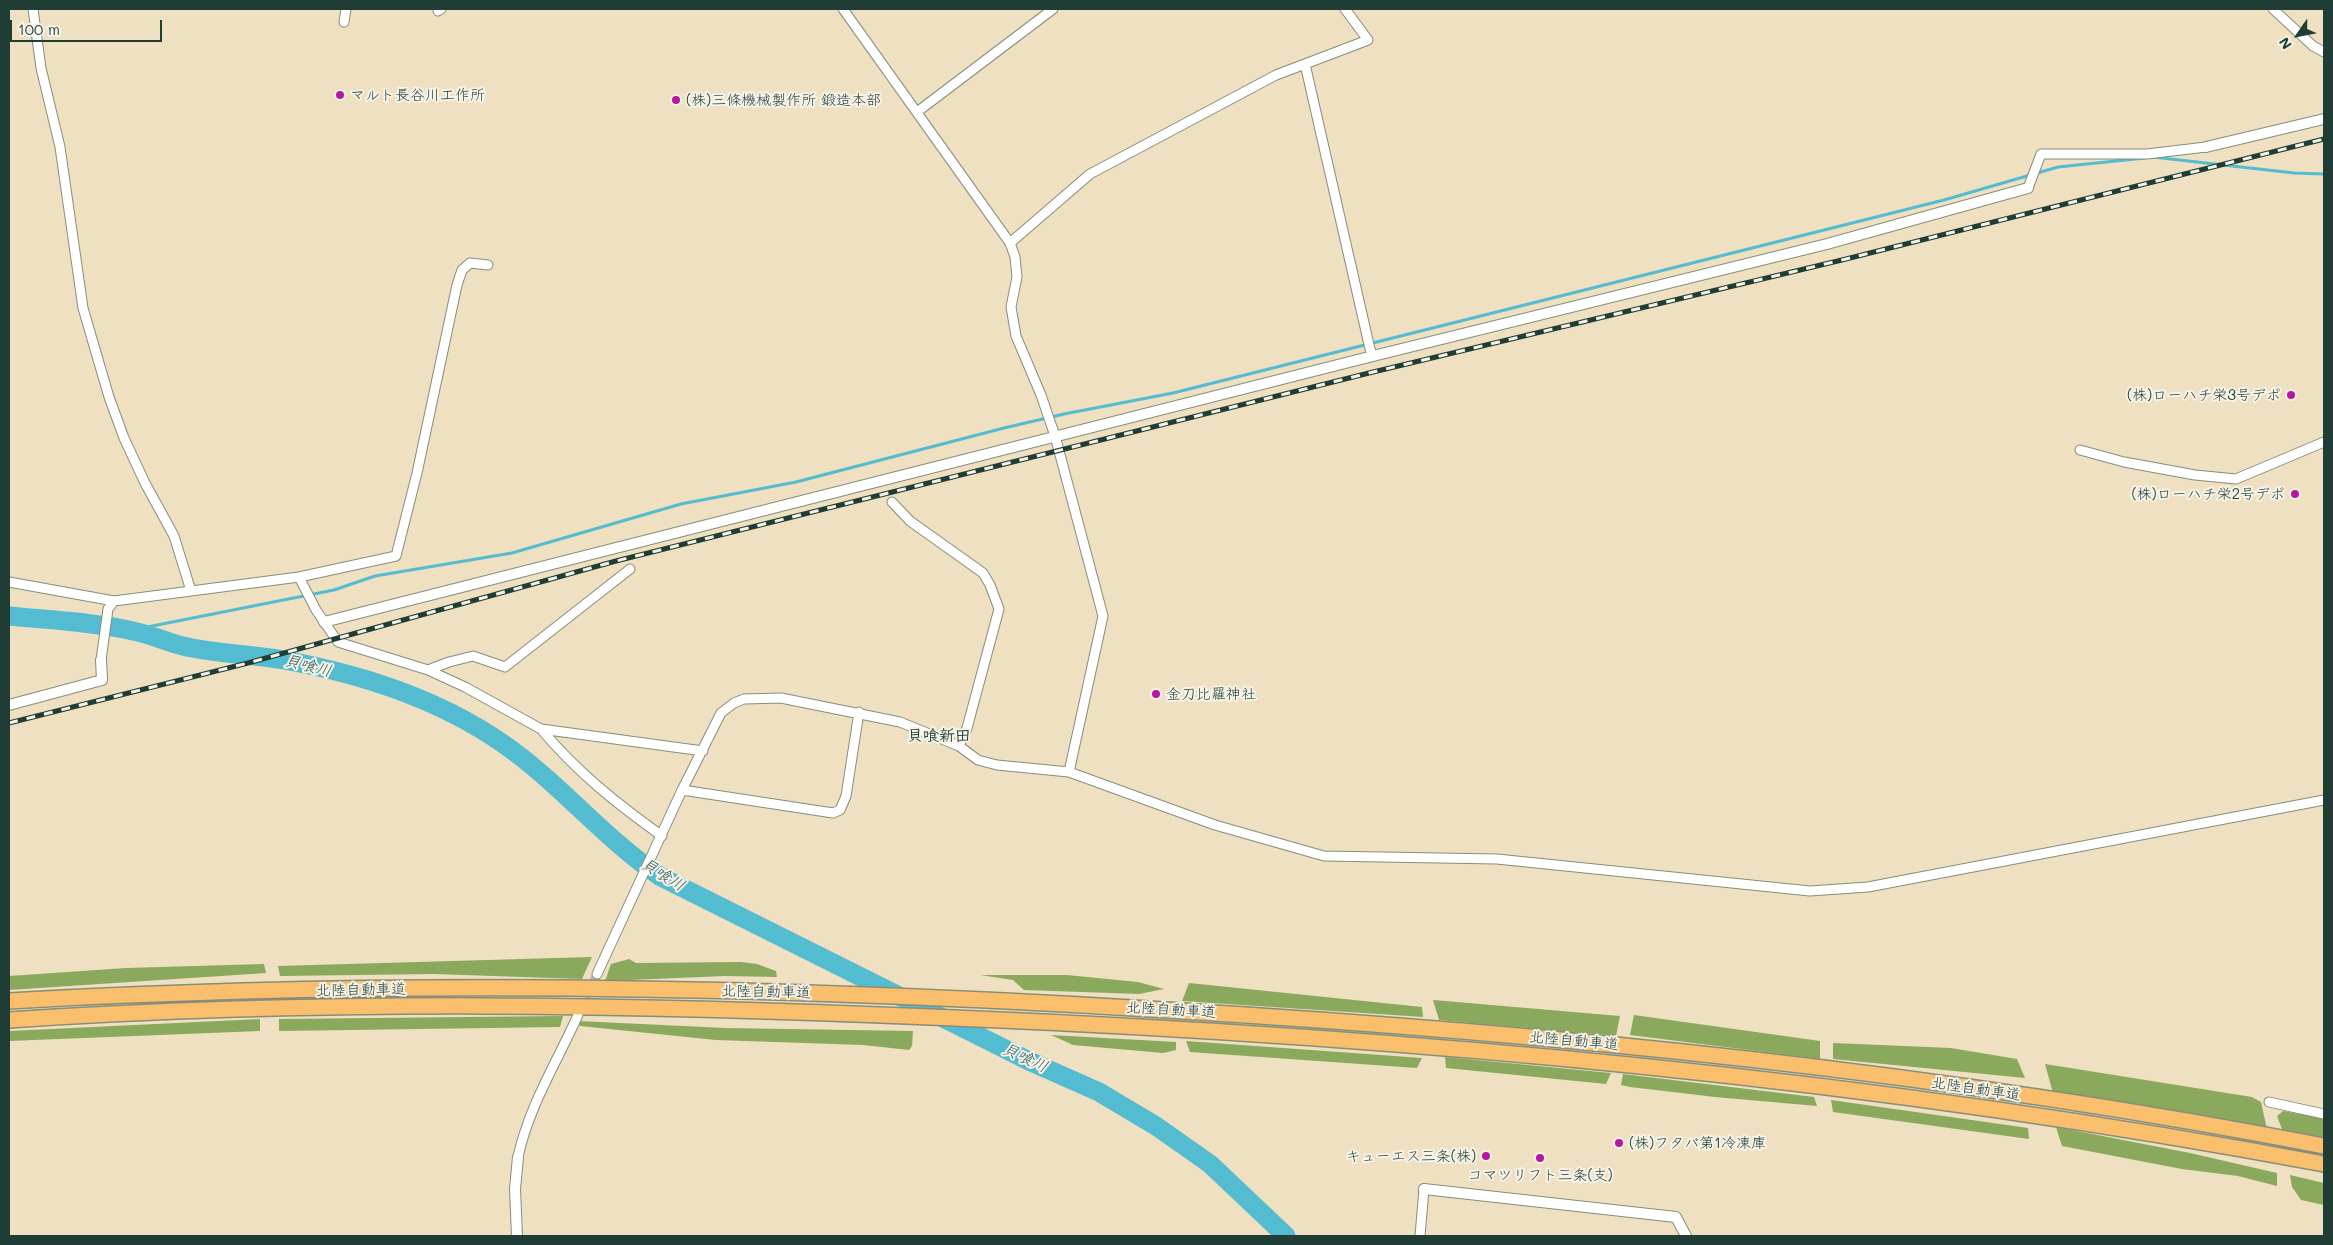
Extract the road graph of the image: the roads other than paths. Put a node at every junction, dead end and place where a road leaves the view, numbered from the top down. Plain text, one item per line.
1 (33, 9) edge
2 (346, 9) edge
3 (843, 9) edge
4 (1053, 9) edge
5 (1345, 9) edge
6 (2273, 9) edge
7 (344, 22) dead end
8 (2324, 52) edge
9 (1305, 64) junction
10 (917, 112) junction
11 (2324, 119) edge
12 (2206, 147) joint
13 (2028, 188) joint
14 (1010, 243) junction
15 (488, 265) dead end
16 (1371, 353) junction
17 (1055, 436) junction
18 (2324, 442) edge
19 (2080, 450) dead end
20 (892, 502) dead end
21 (630, 569) dead end
22 (301, 581) junction
23 (9, 582) edge
24 (191, 591) junction
25 (114, 601) junction
26 (324, 622) junction
27 (101, 660) joint
28 (428, 670) junction
29 (9, 705) edge
30 (859, 712) junction
31 (541, 729) junction
32 (959, 746) junction
33 (703, 751) junction
34 (1069, 772) junction
35 (682, 790) junction
36 (2324, 800) edge
37 (661, 838) junction
38 (597, 974) tunnel mouth
39 (9, 1001) edge
40 (578, 1015) tunnel mouth
41 (9, 1020) edge
42 (2269, 1102) dead end
43 (2324, 1114) edge
44 (2324, 1146) edge
45 (518, 1156) joint
46 (2324, 1164) edge
47 (1424, 1189) joint
48 (517, 1236) edge
49 (1420, 1236) edge
50 (1686, 1236) edge

1 - 24 street
2 - 7 street
3 - 10 street
4 - 10 street
5 - 9 street
6 - 8 street
9 - 14 street
9 - 16 street
10 - 14 street
11 - 12 street
12 - 13 street
13 - 16 street
14 - 17 street
15 - 22 street
16 - 17 street
17 - 26 street
17 - 34 street
18 - 19 street
20 - 32 street
21 - 28 street
22 - 24 street
22 - 26 street
23 - 25 street
24 - 25 street
25 - 27 street
26 - 28 street
27 - 29 street
28 - 31 street
30 - 32 street
30 - 33 street
30 - 35 street
31 - 33 street
31 - 37 street
32 - 34 street
33 - 35 street
34 - 36 street
35 - 37 street
37 - 38 street
39 - 44 highway, 北陸自動車道
40 - 45 street
41 - 46 highway, 北陸自動車道
42 - 43 street
45 - 48 street
47 - 49 street
47 - 50 street

